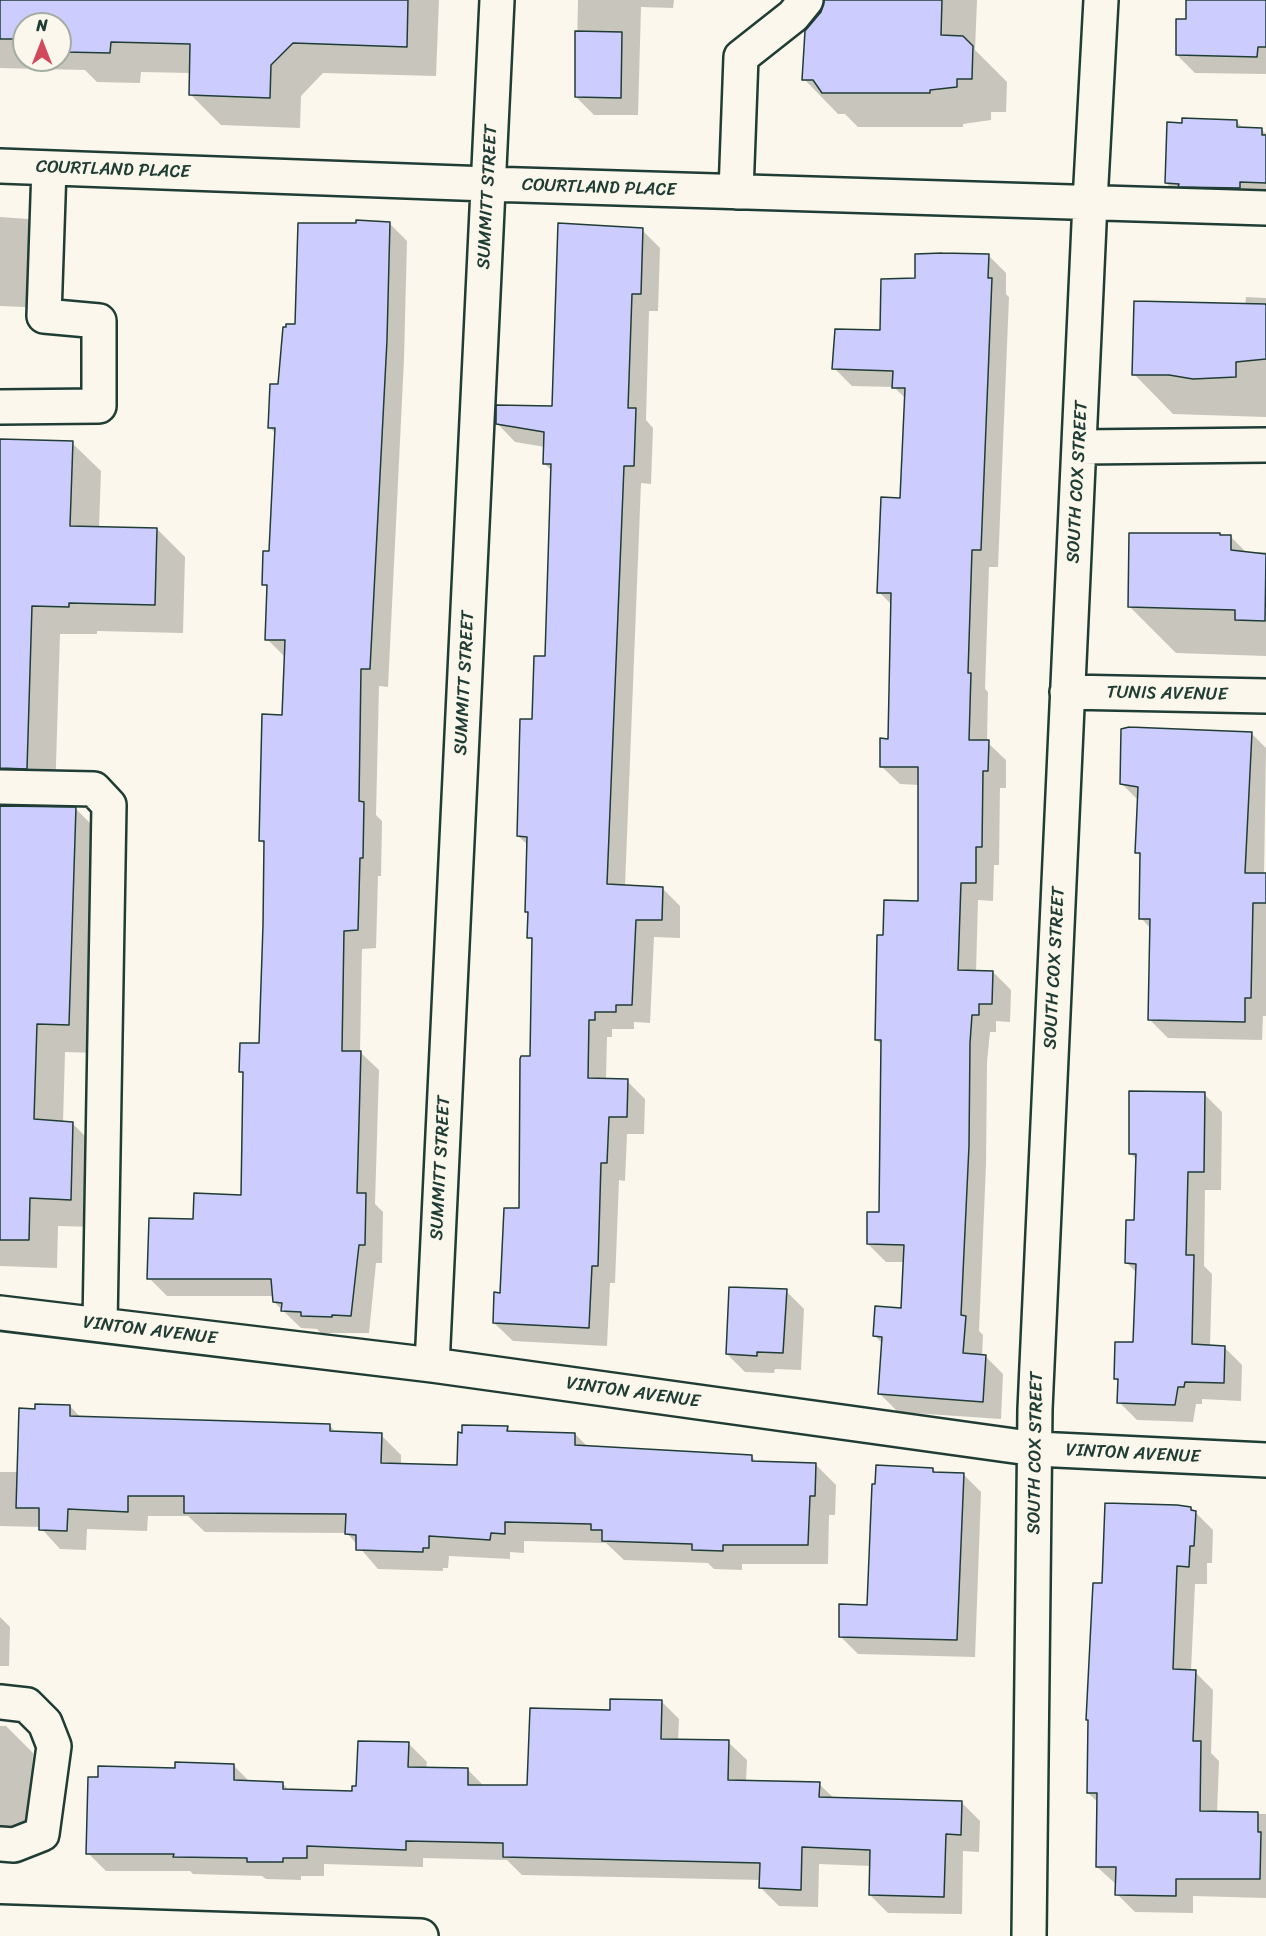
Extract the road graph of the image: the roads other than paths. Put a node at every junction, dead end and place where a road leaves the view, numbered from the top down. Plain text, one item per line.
1 (497, 0) edge
2 (806, 0) edge
3 (1101, 0) edge
4 (0, 166) edge
5 (49, 168) junction
6 (488, 184) junction
7 (736, 192) junction
8 (1090, 202) junction
9 (1266, 208) edge
10 (0, 407) edge
11 (1266, 446) edge
12 (1081, 447) junction
13 (1067, 692) junction
14 (1266, 696) edge
15 (0, 787) edge
16 (0, 1313) edge
17 (100, 1325) junction
18 (432, 1365) junction
19 (1036, 1449) junction
20 (1266, 1460) edge
21 (0, 1702) edge
22 (0, 1844) edge
23 (0, 1922) edge
24 (421, 1936) edge
25 (1029, 1936) edge

1 - 6 street, SUMMITT STREET
2 - 7 street
3 - 8 street, SOUTH COX STREET
4 - 5 street, COURTLAND PLACE
5 - 6 street, COURTLAND PLACE
5 - 10 street
6 - 7 street, COURTLAND PLACE
6 - 18 street, SUMMITT STREET
7 - 8 street, COURTLAND PLACE
8 - 9 street, COURTLAND PLACE
8 - 12 street, SOUTH COX STREET
11 - 12 street
12 - 13 street, SOUTH COX STREET
13 - 14 street, TUNIS AVENUE
13 - 19 street, SOUTH COX STREET
15 - 17 street
16 - 17 street, VINTON AVENUE
17 - 18 street, VINTON AVENUE
18 - 19 street, VINTON AVENUE
19 - 20 street, VINTON AVENUE
19 - 25 street, SOUTH COX STREET
21 - 22 street
23 - 24 street

